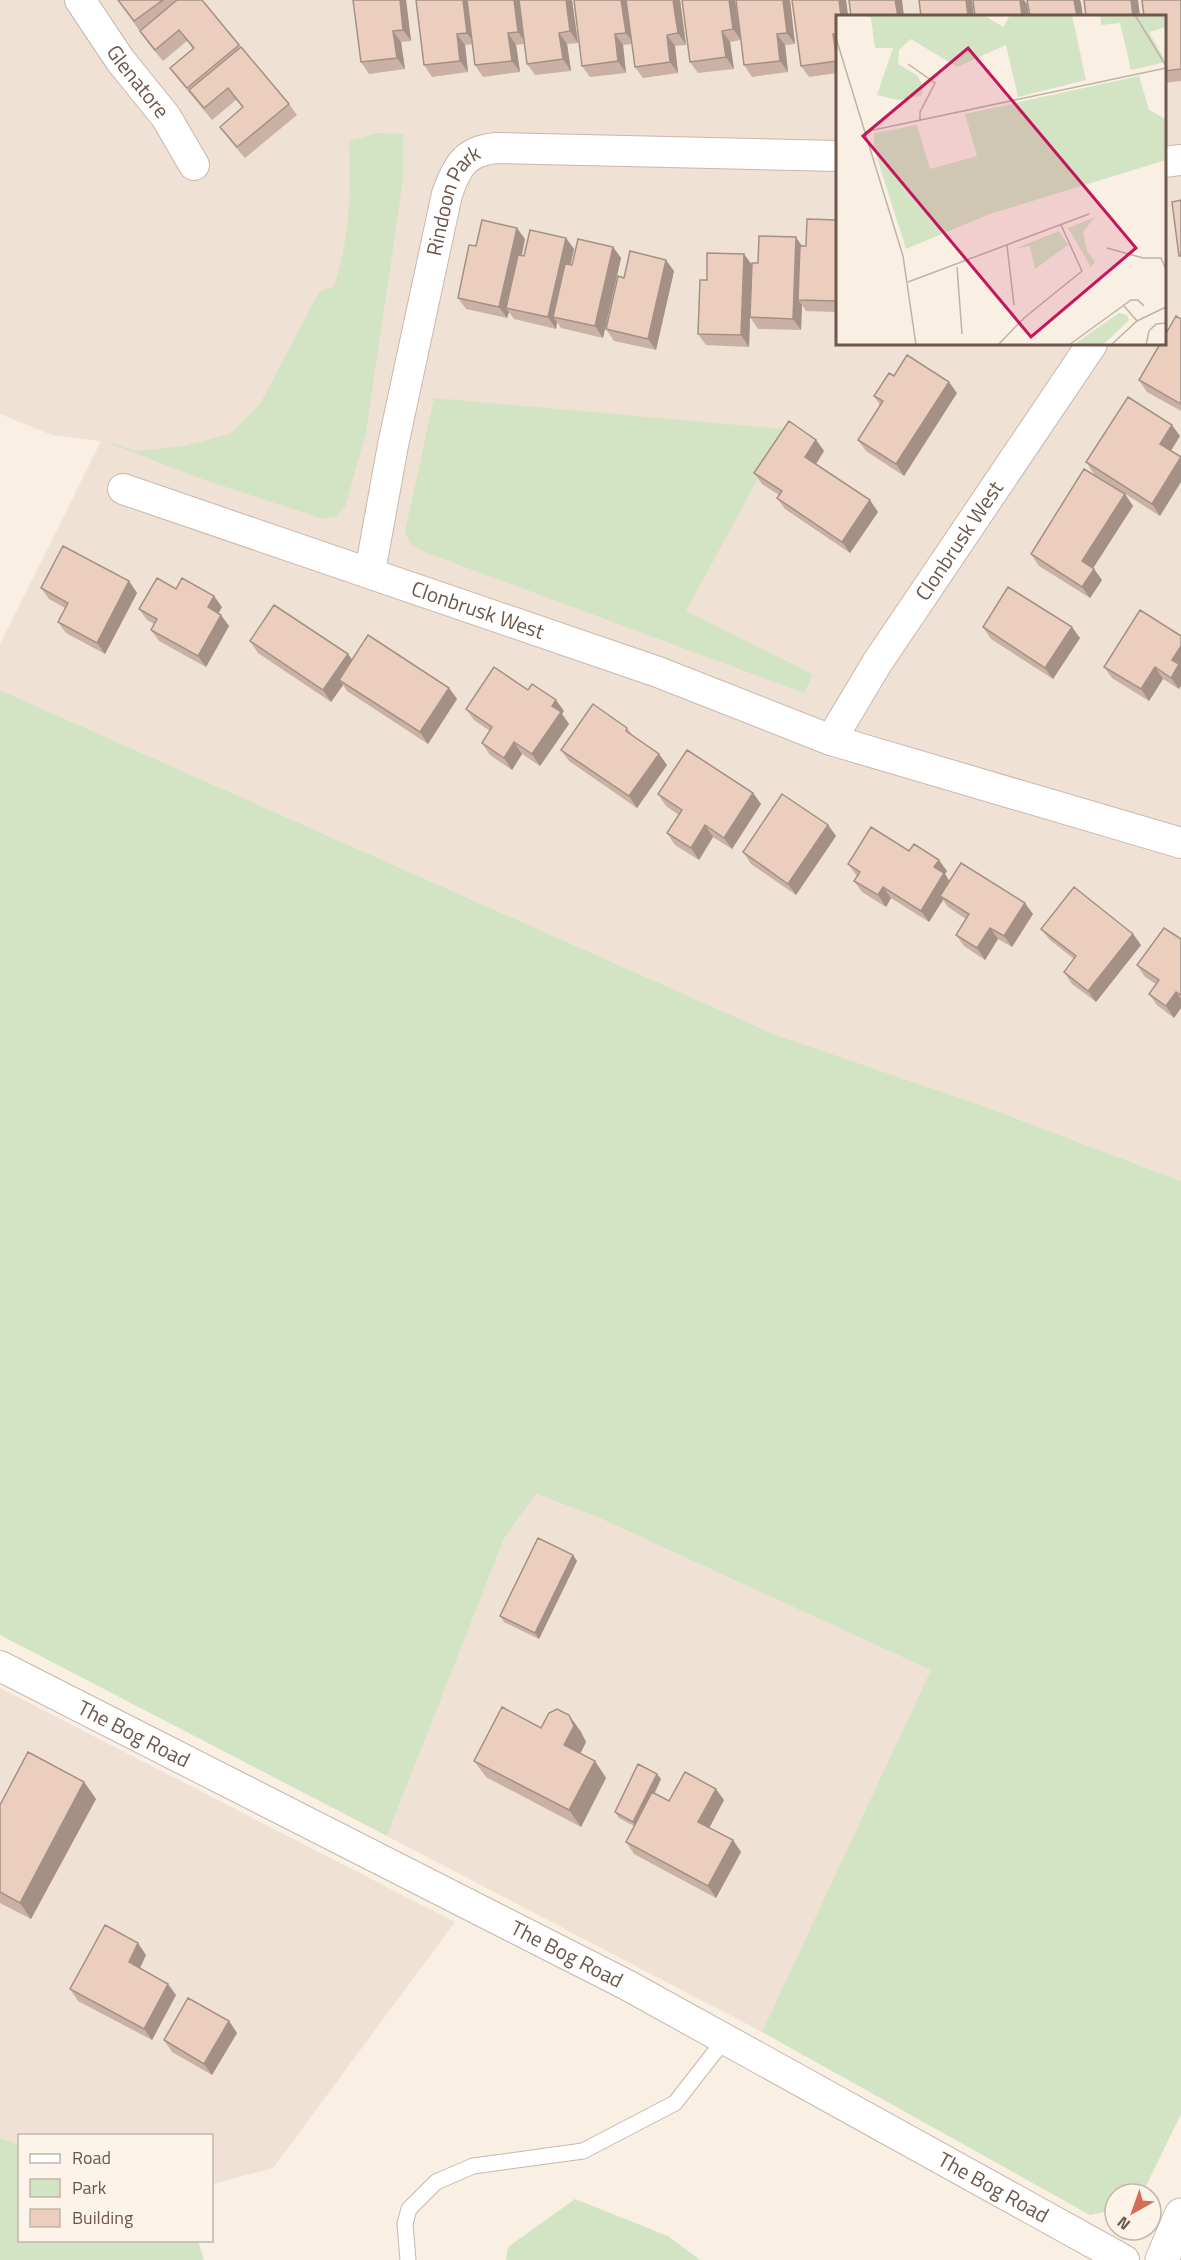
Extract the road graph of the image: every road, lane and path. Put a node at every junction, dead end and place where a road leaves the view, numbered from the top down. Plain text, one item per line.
1 (80, 0) edge
2 (836, 156) edge
3 (1181, 160) edge
4 (1166, 162) edge
5 (194, 165) dead end
6 (1091, 345) edge
7 (123, 489) dead end
8 (370, 573) junction
9 (831, 740) junction
10 (1181, 843) edge
11 (0, 1666) edge
12 (725, 2039) junction
13 (1181, 2215) edge
14 (408, 2260) edge
15 (1124, 2260) edge
16 (1162, 2260) edge

1 - 5 street, Glenatore
2 - 8 street, Rindoon Park
3 - 4 street
6 - 9 street, Clonbrusk West
7 - 8 street, Clonbrusk West
8 - 9 street, Clonbrusk West
9 - 10 street, Clonbrusk West
11 - 12 street, The Bog Road
12 - 14 lane
12 - 15 street, The Bog Road
13 - 16 street

